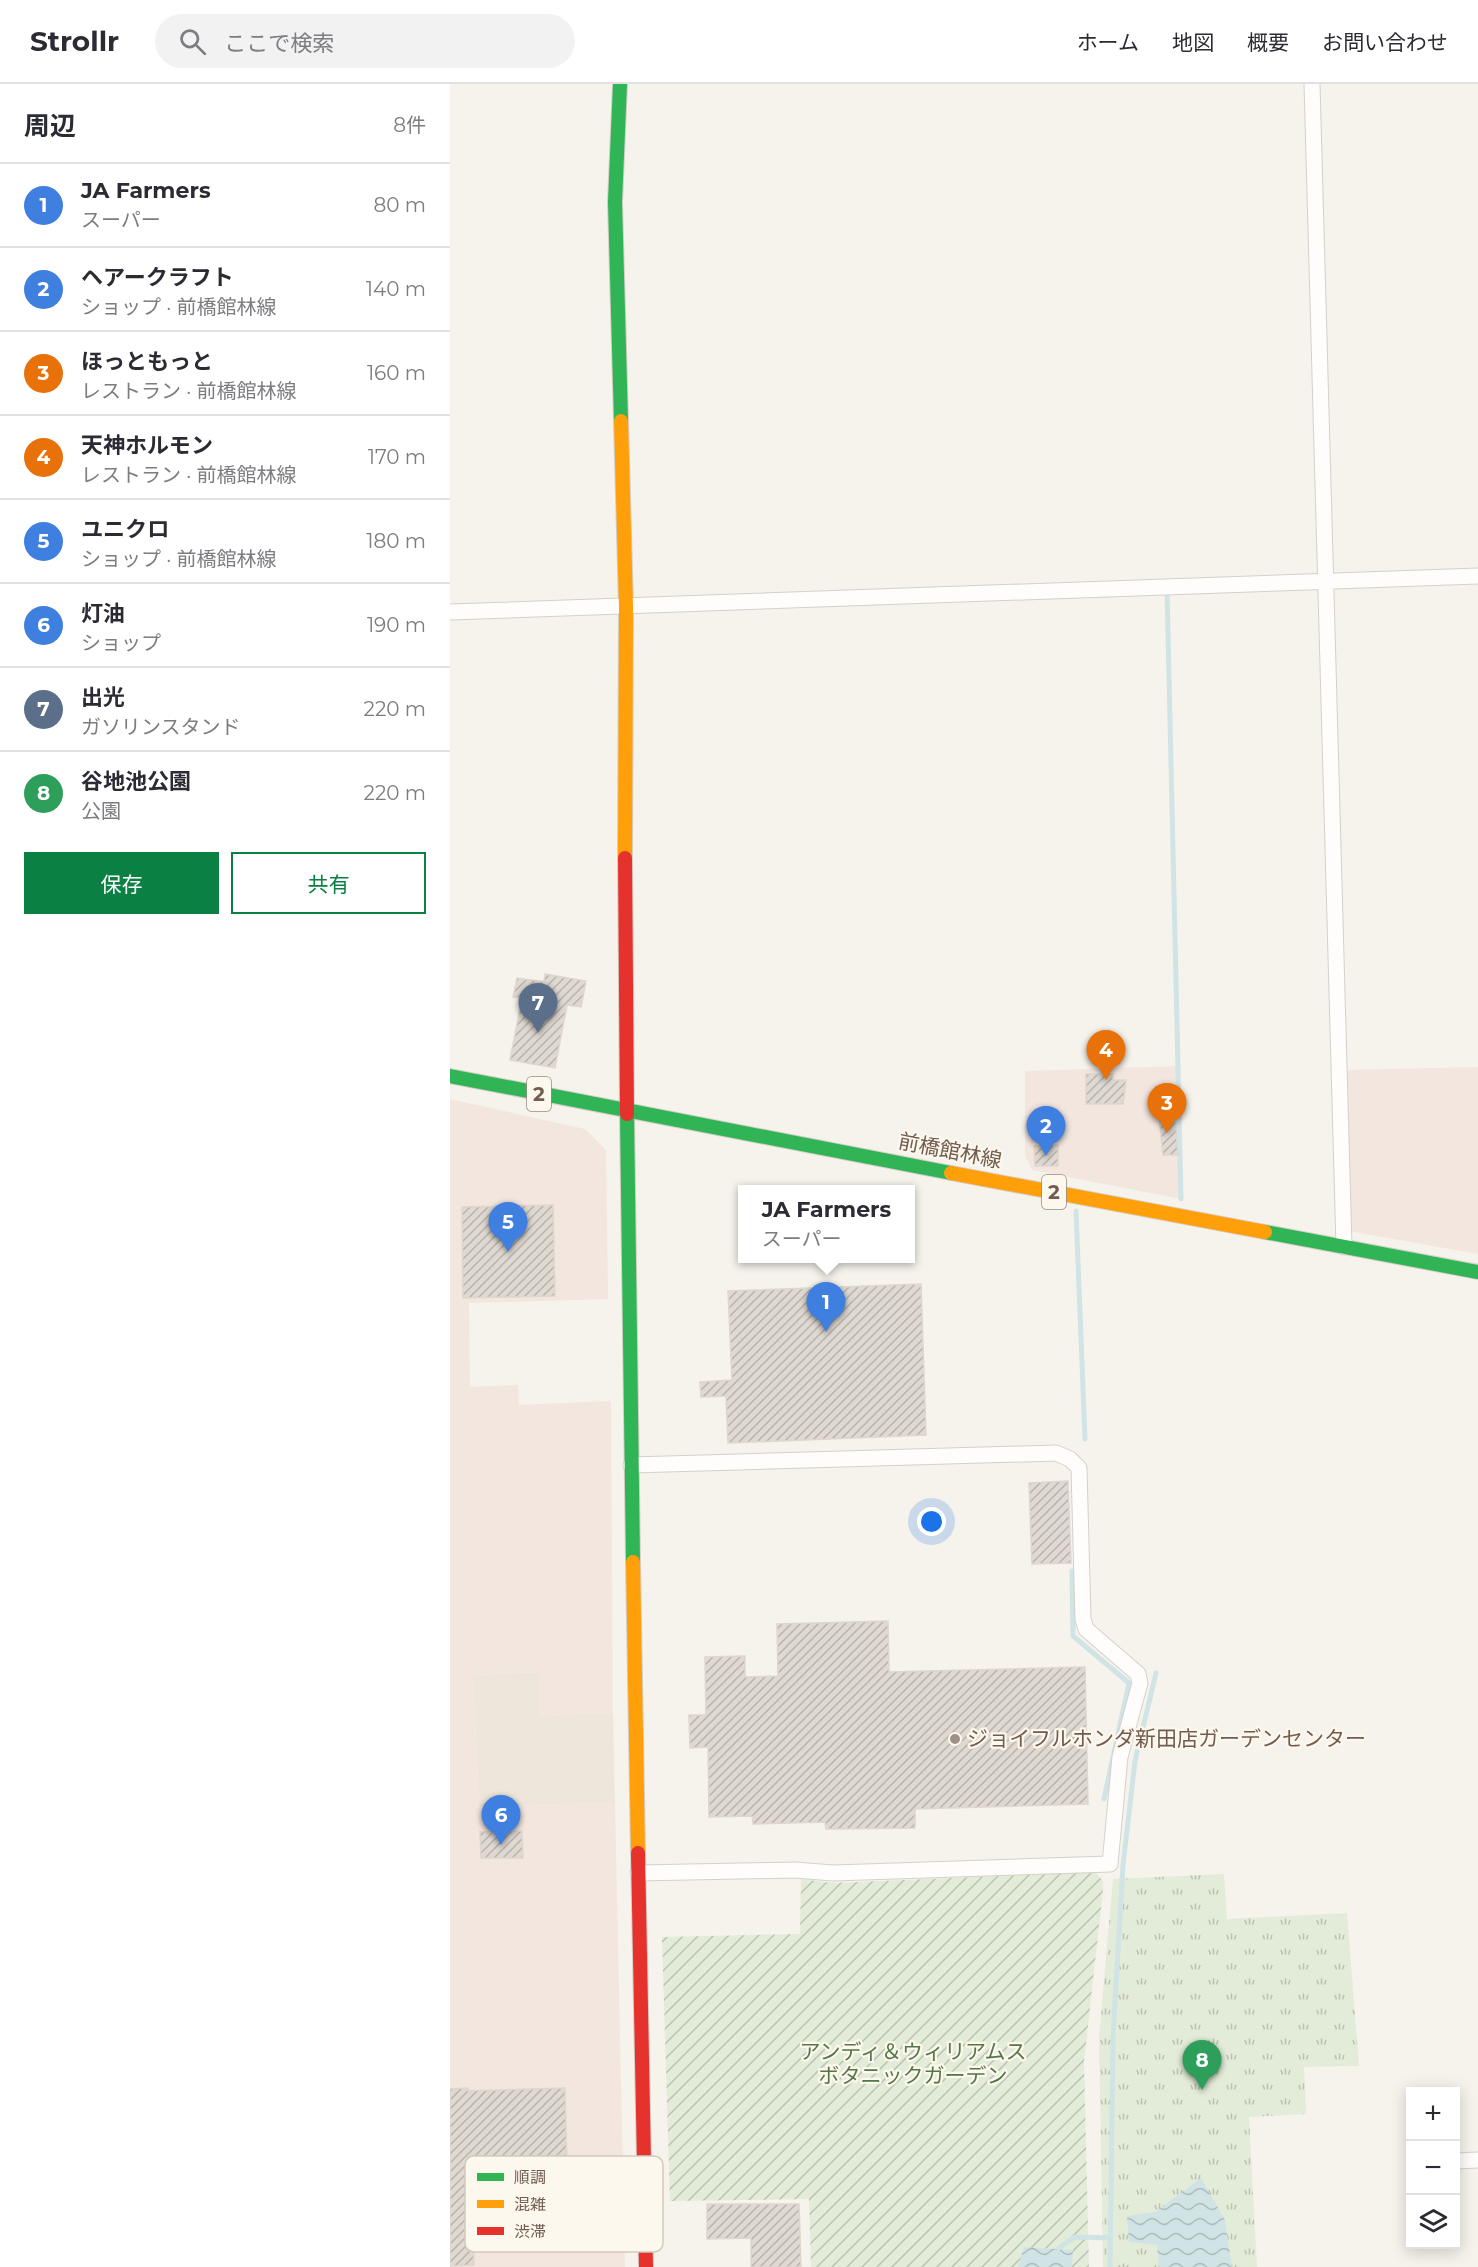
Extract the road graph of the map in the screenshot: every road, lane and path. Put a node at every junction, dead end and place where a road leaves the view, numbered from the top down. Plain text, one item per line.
1 (620, 84) edge
2 (1312, 84) edge
3 (1478, 576) edge
4 (1324, 582) junction
5 (627, 607) junction
6 (450, 612) edge
7 (450, 1076) edge
8 (629, 1113) junction
9 (1344, 1247) junction
10 (1478, 1272) edge
11 (630, 1465) junction
12 (638, 1873) junction
13 (645, 2156) edge
14 (1478, 2160) edge
15 (1460, 2161) edge
16 (646, 2252) edge
17 (646, 2267) edge

1 - 5 street
2 - 4 street
3 - 4 street
4 - 5 street
4 - 9 street
5 - 6 street
5 - 8 street
7 - 8 street, 前橋館林線 / 2
8 - 9 street, 前橋館林線 / 2
8 - 11 street
9 - 10 street, 前橋館林線 / 2
11 - 12 street
11 - 12 street
12 - 13 street
14 - 15 street
16 - 17 street

